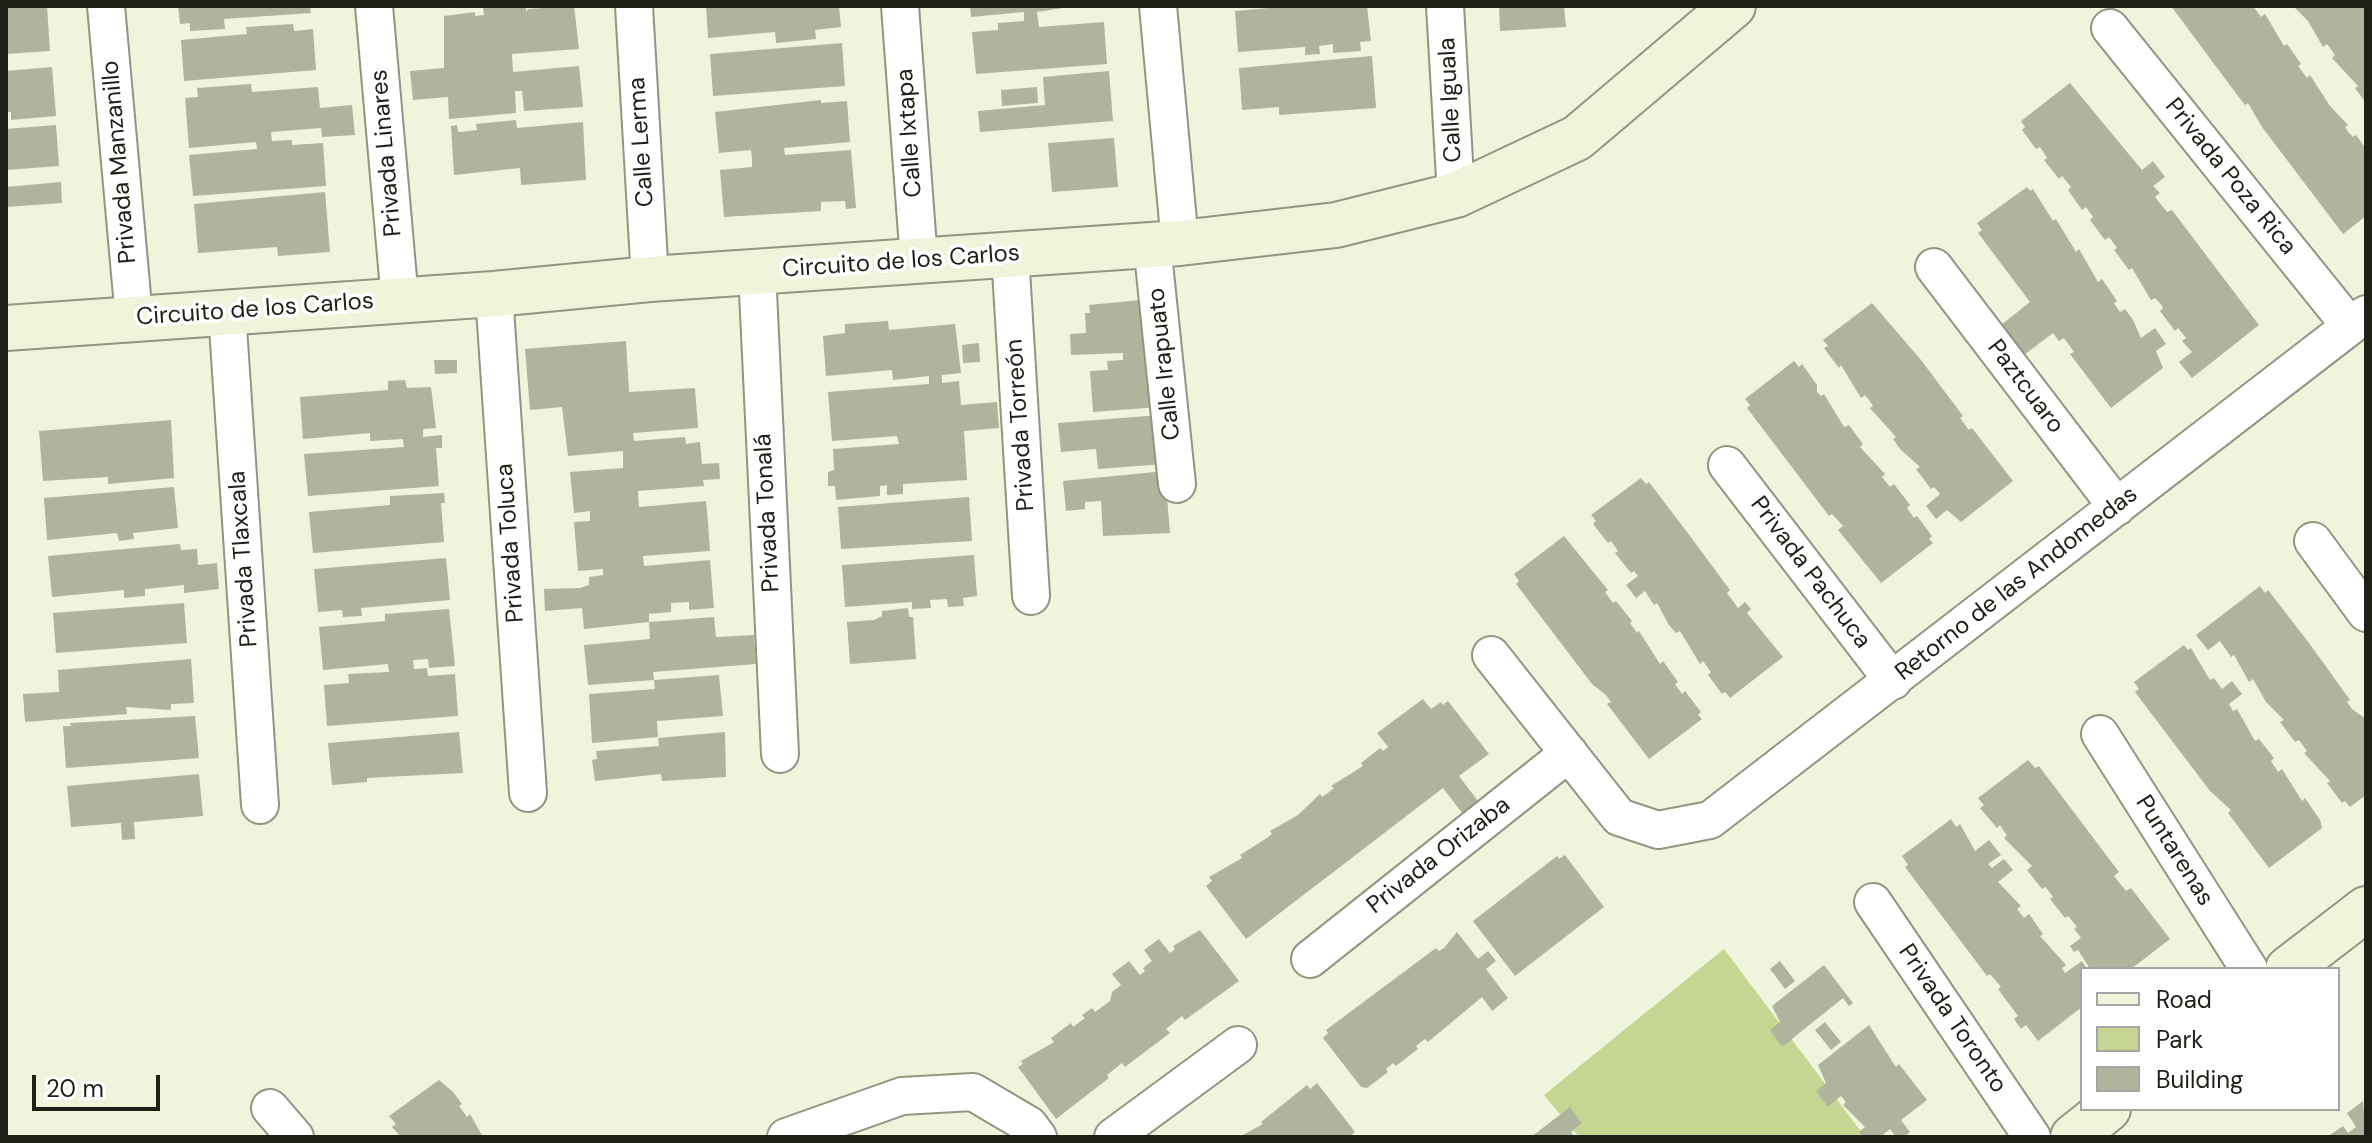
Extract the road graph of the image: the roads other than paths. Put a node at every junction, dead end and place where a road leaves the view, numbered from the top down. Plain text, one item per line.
1 (106, 6) edge
2 (374, 6) edge
3 (634, 6) edge
4 (900, 6) edge
5 (1158, 6) edge
6 (1445, 6) edge
7 (1733, 6) edge
8 (2110, 28) dead end
9 (1456, 195) junction
10 (1166, 244) junction
11 (1010, 254) junction
12 (919, 261) junction
13 (1934, 267) dead end
14 (757, 271) junction
15 (650, 279) junction
16 (494, 294) junction
17 (400, 301) junction
18 (227, 312) junction
19 (134, 318) junction
20 (2358, 320) edge
21 (6, 328) edge
22 (1727, 465) dead end
23 (1177, 484) dead end
24 (2117, 507) junction
25 (2313, 541) dead end
26 (1031, 596) dead end
27 (2366, 613) edge
28 (1491, 655) dead end
29 (1893, 681) junction
30 (2100, 734) dead end
31 (1569, 753) junction
32 (780, 754) dead end
33 (528, 793) dead end
34 (260, 805) dead end
35 (1873, 902) dead end
36 (2366, 909) edge
37 (1310, 959) dead end
38 (2248, 967) edge
39 (2291, 967) edge
40 (1238, 1045) dead end
41 (270, 1108) dead end
42 (2106, 1111) edge
43 (295, 1137) edge
44 (786, 1137) edge
45 (1038, 1137) edge
46 (1113, 1137) edge
47 (2032, 1137) edge
48 (2073, 1137) edge

1 - 19 street, Privada Manzanillo
2 - 17 street, Privada Linares
3 - 15 street, Calle Lerma
4 - 12 street, Calle Ixtapa
5 - 10 street, Calle Irapuato
6 - 9 street, Calle Iguala
7 - 9 street, Circuito de los Carlos
8 - 20 street, Privada Poza Rica
9 - 10 street, Circuito de los Carlos
10 - 11 street, Circuito de los Carlos
10 - 23 street, Calle Irapuato
11 - 12 street, Circuito de los Carlos
11 - 26 street, Privada Torreón
12 - 14 street, Circuito de los Carlos
13 - 24 street, Paztcuaro
14 - 15 street, Circuito de los Carlos
14 - 32 street, Privada Tonalá
15 - 16 street, Circuito de los Carlos
16 - 17 street, Circuito de los Carlos
16 - 33 street, Privada Toluca
17 - 18 street, Circuito de los Carlos
18 - 19 street, Circuito de los Carlos
18 - 34 street, Privada Tlaxcala
19 - 21 street, Circuito de los Carlos
20 - 24 street, Retorno de las Andomedas
22 - 29 street, Privada Pachuca
24 - 29 street, Retorno de las Andomedas
25 - 27 street
28 - 31 street
29 - 31 street, Retorno de las Andomedas
30 - 38 street, Puntarenas
31 - 37 street, Privada Orizaba
35 - 47 street, Privada Toronto
36 - 39 street
40 - 46 street
41 - 43 street
42 - 48 street
44 - 45 street

